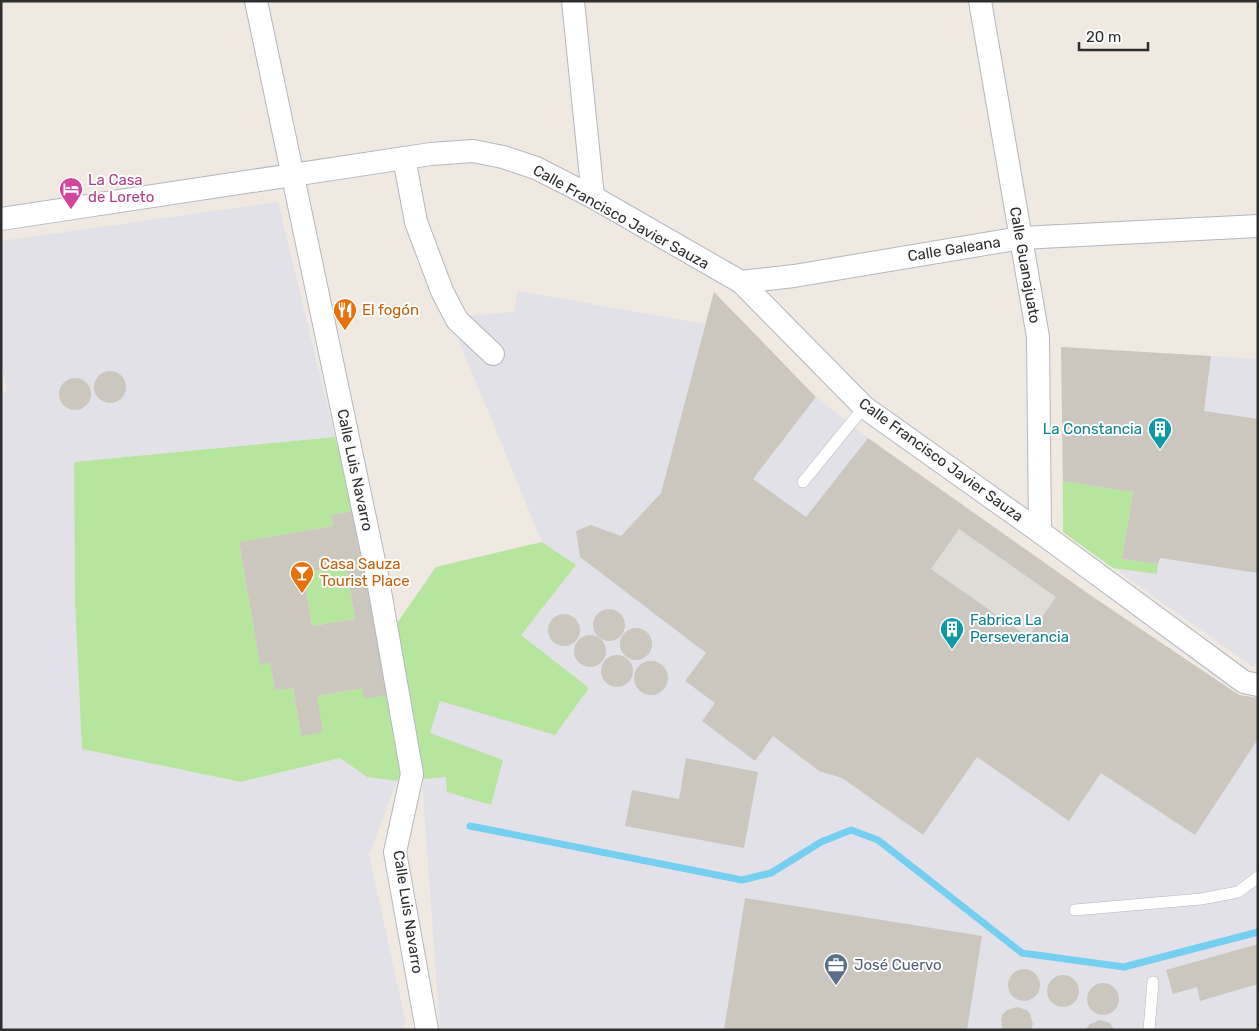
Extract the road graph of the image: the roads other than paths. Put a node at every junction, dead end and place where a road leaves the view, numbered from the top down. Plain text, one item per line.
1 (256, 1) edge
2 (573, 1) edge
3 (980, 1) edge
4 (404, 158) junction
5 (293, 174) junction
6 (593, 198) junction
7 (1, 219) edge
8 (1258, 226) edge
9 (1021, 238) junction
10 (741, 282) junction
11 (493, 354) dead end
12 (864, 407) junction
13 (803, 482) dead end
14 (1040, 532) junction
15 (1258, 685) edge
16 (1258, 877) edge
17 (1075, 910) dead end
18 (1154, 982) dead end
19 (427, 1030) edge
20 (1148, 1030) edge

1 - 5 street, Calle Luis Navarro
2 - 6 street
3 - 9 street, Calle Guanajuato
4 - 5 street, Calle Francisco Javier Sauza
4 - 6 street, Calle Francisco Javier Sauza
4 - 11 street
5 - 7 street, Calle Francisco Javier Sauza
5 - 19 street, Calle Luis Navarro
6 - 10 street, Calle Francisco Javier Sauza
8 - 9 street, Calle Galeana
9 - 10 street, Calle Galeana
9 - 14 street, Calle Guanajuato
10 - 12 street, Calle Francisco Javier Sauza
12 - 13 lane
12 - 14 street, Calle Francisco Javier Sauza
14 - 15 street, Calle Francisco Javier Sauza
16 - 17 lane
18 - 20 lane

